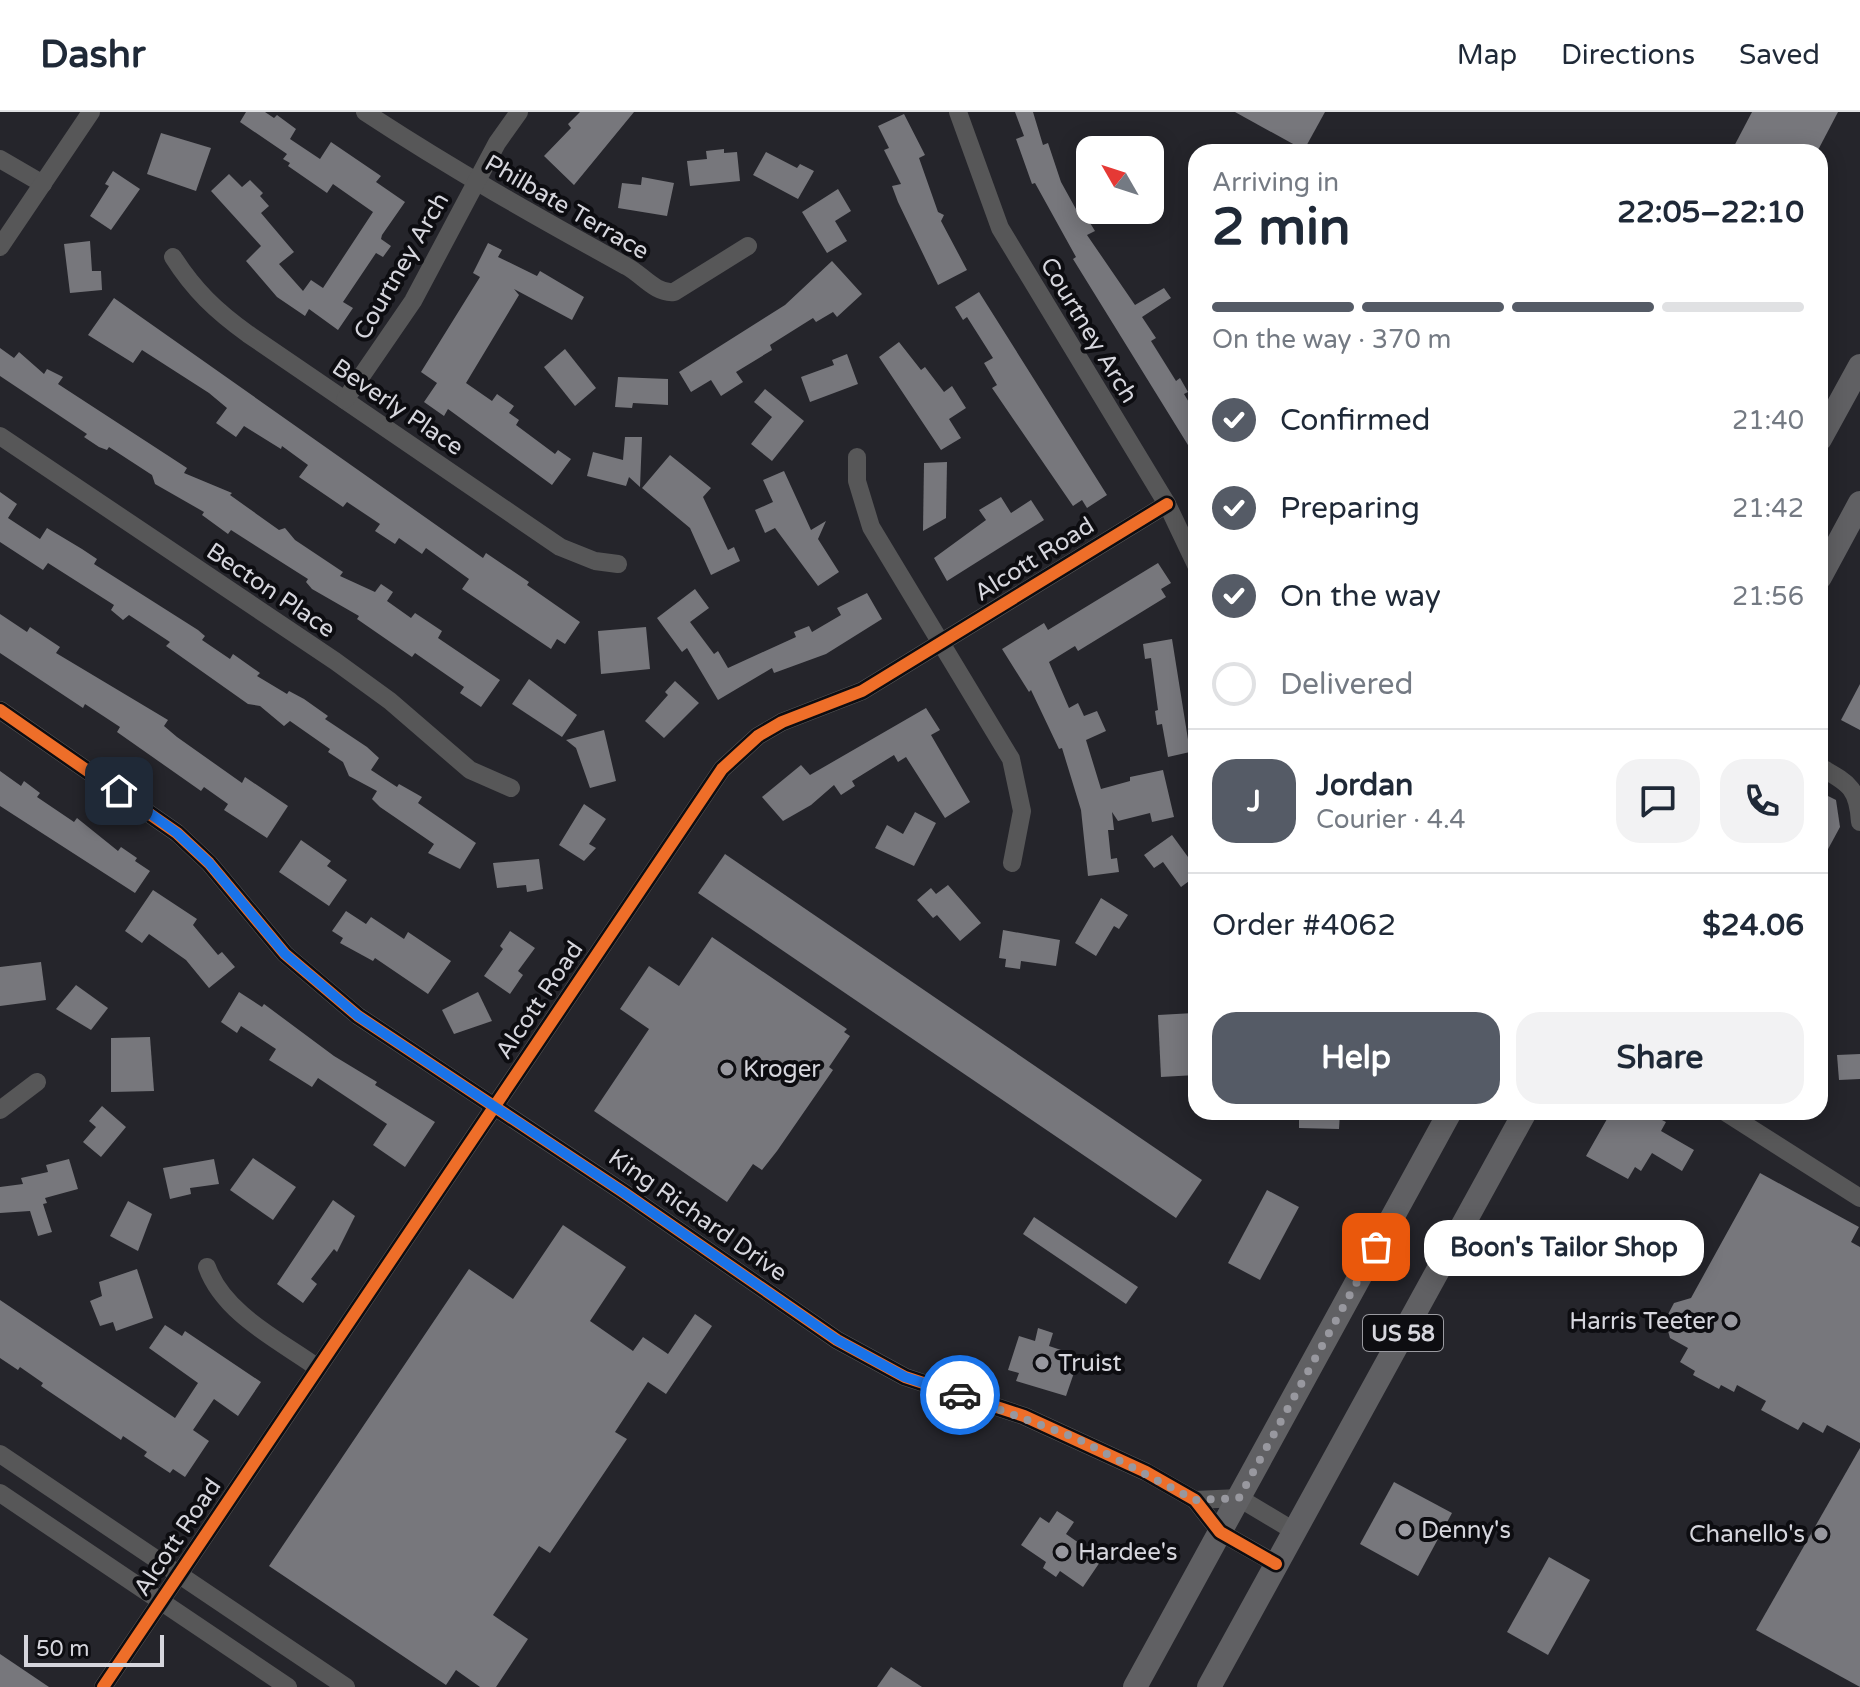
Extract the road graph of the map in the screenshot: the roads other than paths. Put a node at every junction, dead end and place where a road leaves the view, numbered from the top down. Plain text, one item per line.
1 (91, 112) edge
2 (365, 112) edge
3 (519, 112) edge
4 (958, 112) edge
5 (0, 159) edge
6 (43, 184) junction
7 (476, 184) junction
8 (748, 246) dead end
9 (0, 247) edge
10 (173, 257) dead end
11 (1860, 366) edge
12 (345, 400) junction
13 (1828, 424) edge
14 (0, 436) edge
15 (857, 457) dead end
16 (1860, 503) edge
17 (1167, 504) junction
18 (1188, 548) edge
19 (1828, 562) edge
20 (618, 564) dead end
21 (940, 642) junction
22 (0, 710) edge
23 (1828, 772) edge
24 (511, 788) dead end
25 (1860, 822) edge
26 (1012, 863) dead end
27 (37, 1082) dead end
28 (494, 1106) junction
29 (0, 1110) edge
30 (1446, 1120) edge
31 (1521, 1120) edge
32 (1738, 1120) edge
33 (1860, 1198) edge
34 (207, 1267) dead end
35 (318, 1368) junction
36 (0, 1454) edge
37 (0, 1493) edge
38 (1239, 1498) junction
39 (1195, 1500) junction
40 (1294, 1531) junction
41 (1220, 1532) junction
42 (1276, 1564) junction
43 (178, 1574) junction
44 (160, 1601) junction
45 (103, 1687) edge
46 (288, 1687) edge
47 (346, 1687) edge
48 (1135, 1687) edge
49 (1209, 1687) edge

1 - 6 street
2 - 7 street, Philbate Terrace
3 - 7 street, Courtney Arch
4 - 17 street, Courtney Arch
5 - 6 street
6 - 9 street
7 - 8 street, Philbate Terrace
7 - 12 street, Courtney Arch
10 - 12 street, Beverly Place
11 - 13 main road
12 - 20 street, Beverly Place
14 - 24 street, Becton Place
15 - 21 street
16 - 19 main road
17 - 18 street, Courtney Arch
17 - 21 street, Alcott Road
21 - 26 street
21 - 28 street, Alcott Road
22 - 28 street, King Richard Drive
23 - 25 street
27 - 29 street
28 - 35 street, Alcott Road
28 - 39 street, King Richard Drive
30 - 38 main road, US 58
31 - 40 main road, US 58
32 - 33 street
34 - 35 street
35 - 43 street, Alcott Road
36 - 43 street
37 - 44 street
38 - 39 street
38 - 40 street
38 - 41 main road, US 58
39 - 41 street, King Richard Drive
40 - 42 main road, US 58
41 - 42 street
41 - 48 main road, US 58
42 - 49 main road, US 58
43 - 44 street, Alcott Road
43 - 47 street
44 - 45 street, Alcott Road
44 - 46 street

